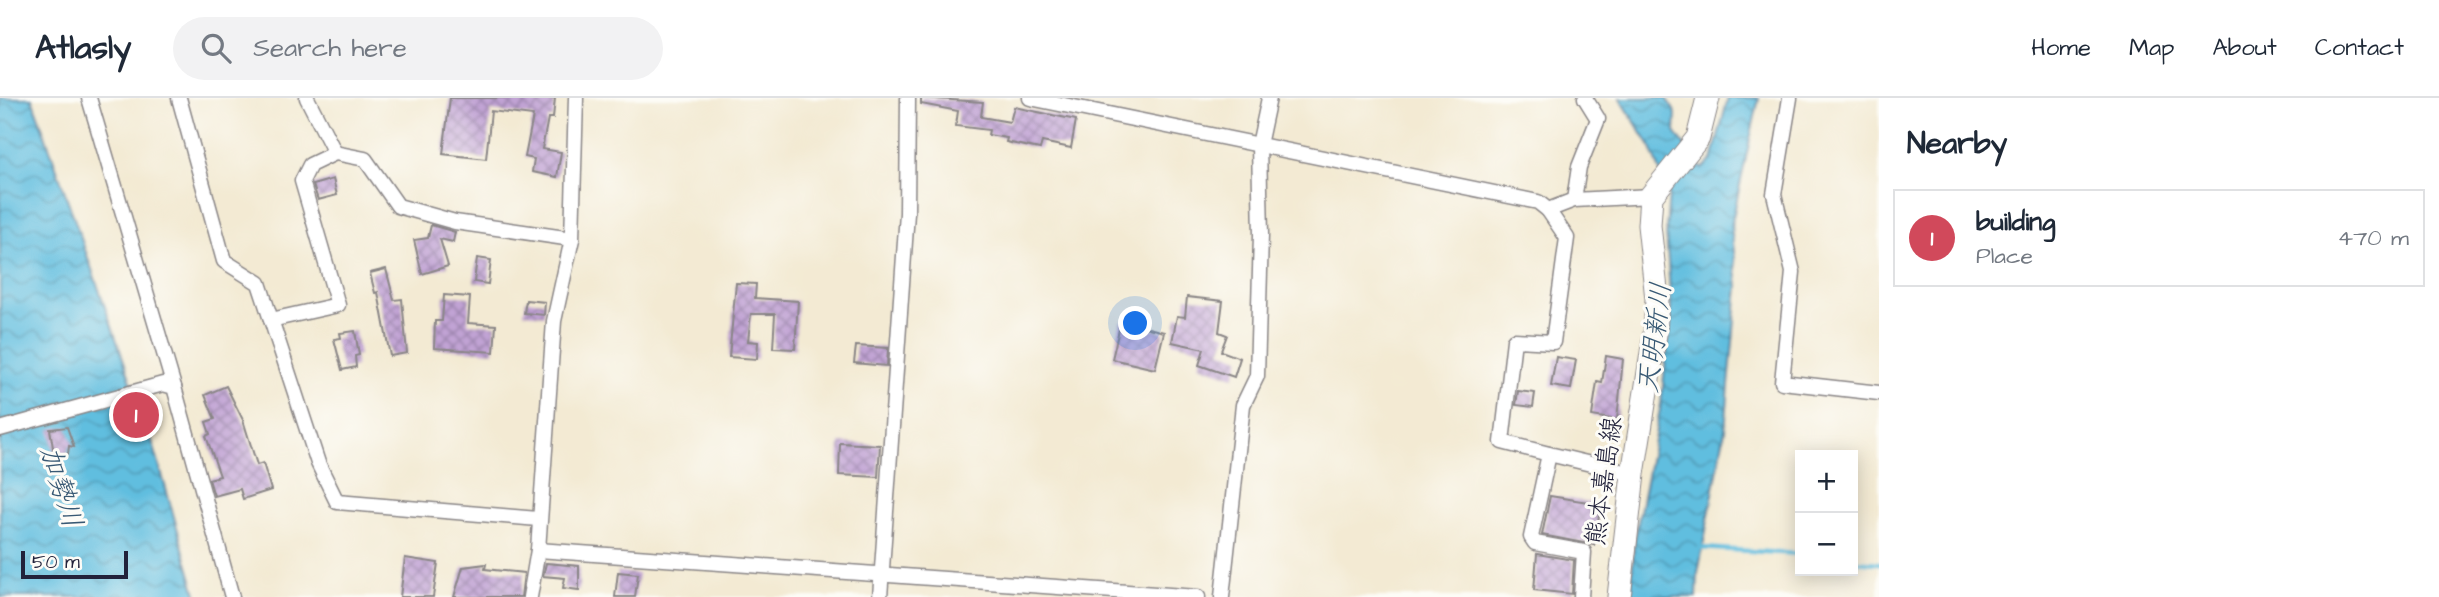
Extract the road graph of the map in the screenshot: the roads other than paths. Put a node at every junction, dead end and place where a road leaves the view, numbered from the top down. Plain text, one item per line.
1 (89, 98) edge
2 (179, 98) edge
3 (307, 98) edge
4 (576, 98) edge
5 (908, 98) edge
6 (1030, 98) edge
7 (1269, 98) edge
8 (1585, 98) edge
9 (1707, 98) edge
10 (1790, 98) edge
11 (1259, 145) junction
12 (335, 153) junction
13 (1651, 196) junction
14 (1574, 200) junction
15 (1548, 210) junction
16 (572, 239) junction
17 (271, 320) junction
18 (169, 386) junction
19 (1879, 393) edge
20 (0, 429) edge
21 (1549, 454) junction
22 (1633, 474) junction
23 (538, 519) junction
24 (538, 550) junction
25 (882, 576) junction
26 (232, 597) edge
27 (530, 597) edge
28 (880, 597) edge
29 (1198, 597) edge
30 (1222, 597) edge
31 (1581, 597) edge
32 (1619, 597) edge

1 - 18 street
2 - 17 street
3 - 12 street
4 - 16 street
5 - 25 street
6 - 11 street
7 - 11 street
8 - 14 street
9 - 13 main road
10 - 19 street
11 - 15 street
11 - 30 street
12 - 16 street
12 - 17 street
13 - 14 street
13 - 22 main road, 熊本嘉島線
14 - 15 street
15 - 21 street
16 - 23 street
17 - 23 street
18 - 20 street
18 - 26 street
21 - 22 street
21 - 31 street
22 - 32 main road, 熊本嘉島線
23 - 24 street
24 - 25 street
24 - 27 street
25 - 28 street
25 - 29 street

